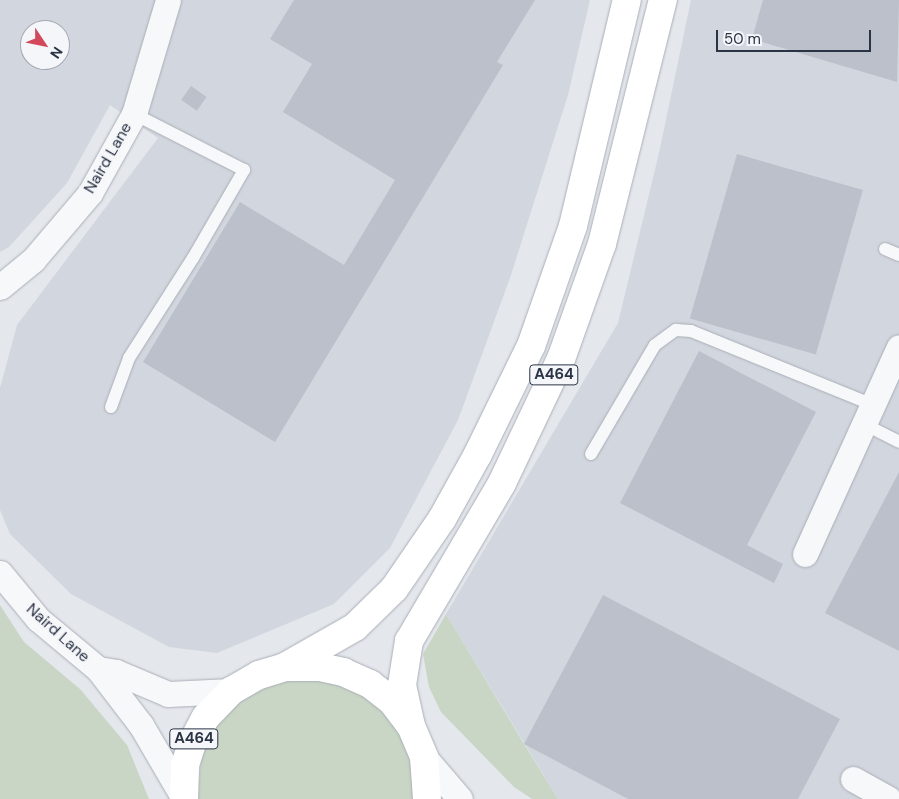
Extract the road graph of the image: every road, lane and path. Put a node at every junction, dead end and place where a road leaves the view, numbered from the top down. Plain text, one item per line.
1 (168, 0) edge
2 (627, 0) edge
3 (663, 0) edge
4 (134, 114) junction
5 (885, 249) dead end
6 (899, 255) edge
7 (0, 286) edge
8 (899, 347) edge
9 (111, 407) dead end
10 (868, 414) junction
11 (899, 442) edge
12 (591, 454) dead end
13 (805, 554) dead end
14 (0, 573) edge
15 (285, 668) junction
16 (98, 669) junction
17 (231, 691) junction
18 (411, 726) junction
19 (424, 757) junction
20 (853, 779) dead end
21 (183, 798) edge
22 (427, 799) edge
23 (460, 799) edge
24 (889, 799) edge

1 - 4 street, Naird Lane
2 - 15 highway, A464
3 - 18 highway, A464
4 - 7 street, Naird Lane
4 - 9 lane
5 - 6 lane
8 - 10 street
10 - 11 lane
10 - 12 lane
10 - 13 street
14 - 16 street, Naird Lane
15 - 17 highway, A464
15 - 18 highway, A464
16 - 17 street
16 - 21 street
17 - 21 highway, A464
18 - 19 highway, A464
19 - 22 highway, A464
19 - 23 street
20 - 24 street

